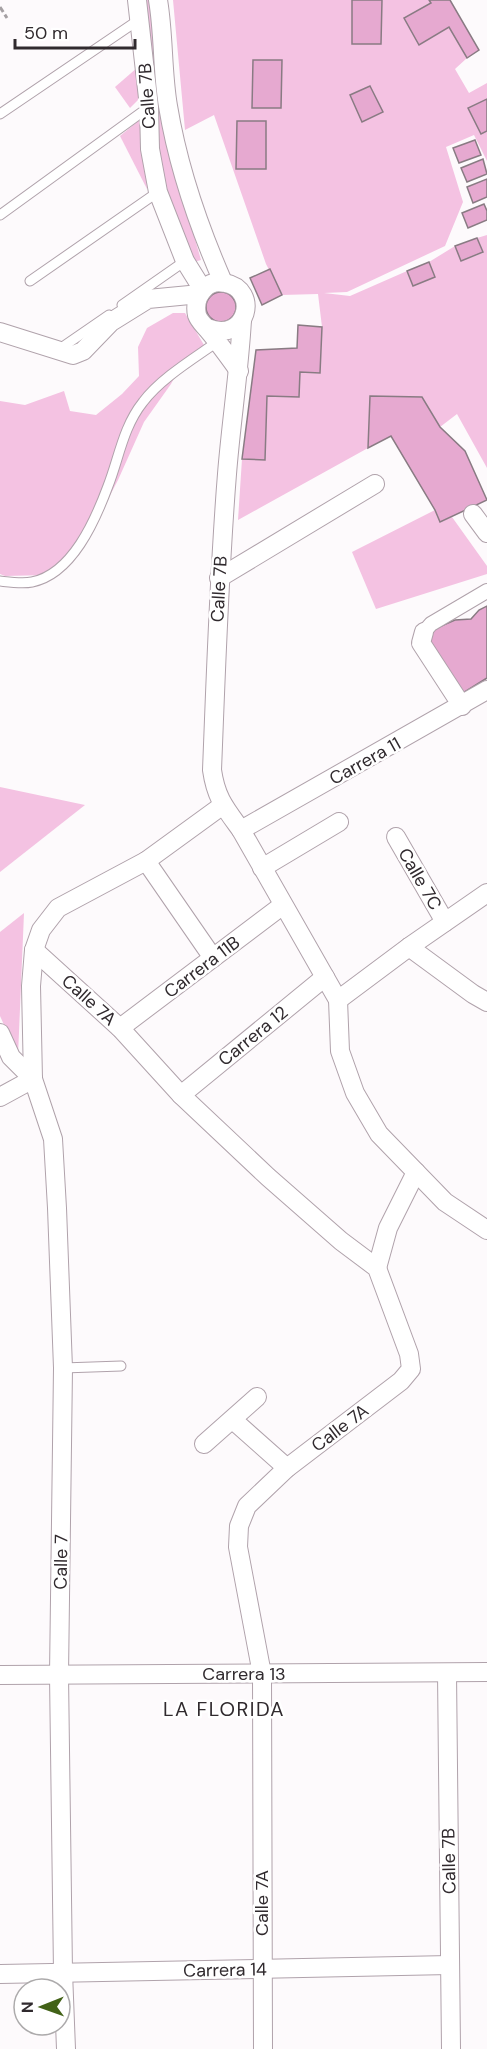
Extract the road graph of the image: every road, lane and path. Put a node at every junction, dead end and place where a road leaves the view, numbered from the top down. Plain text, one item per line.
1 (137, 0) edge
2 (158, 0) edge
3 (0, 7) edge
4 (7, 18) dead end
5 (140, 19) junction
6 (149, 107) junction
7 (0, 114) edge
8 (158, 192) junction
9 (0, 216) edge
10 (185, 261) junction
11 (30, 281) dead end
12 (222, 282) junction
13 (201, 292) junction
14 (242, 320) junction
15 (0, 332) edge
16 (212, 335) junction
17 (64, 346) dead end
18 (239, 370) junction
19 (375, 484) dead end
20 (473, 514) dead end
21 (487, 533) edge
22 (219, 579) junction
23 (0, 581) edge
24 (487, 591) edge
25 (424, 633) joint
26 (487, 690) edge
27 (462, 706) junction
28 (223, 806) junction
29 (339, 822) dead end
30 (241, 830) junction
31 (396, 837) dead end
32 (146, 861) junction
33 (262, 868) junction
34 (487, 893) edge
35 (283, 905) junction
36 (445, 922) junction
37 (409, 947) junction
38 (34, 950) junction
39 (213, 958) junction
40 (325, 977) junction
41 (338, 1000) junction
42 (487, 1002) edge
43 (120, 1028) junction
44 (0, 1033) edge
45 (33, 1079) junction
46 (182, 1095) junction
47 (0, 1097) edge
48 (416, 1172) junction
49 (486, 1227) edge
50 (377, 1268) junction
51 (122, 1366) dead end
52 (63, 1368) junction
53 (257, 1397) dead end
54 (233, 1420) junction
55 (204, 1444) dead end
56 (287, 1468) junction
57 (487, 1672) edge
58 (447, 1673) junction
59 (262, 1674) junction
60 (0, 1675) edge
61 (59, 1675) junction
62 (450, 1965) junction
63 (262, 1969) junction
64 (63, 1972) junction
65 (0, 1974) edge
66 (451, 2030) junction
67 (66, 2049) edge
68 (263, 2049) edge
69 (451, 2049) edge
70 (467, 2049) edge

1 - 5 street, Calle 7B
2 - 12 street, Calle 7B
3 - 4 path
5 - 6 street, Calle 7B
5 - 7 lane
6 - 8 street, Calle 7B
6 - 9 lane
8 - 10 street, Calle 7B
8 - 11 lane
10 - 13 street, Calle 7B
10 - 17 lane
12 - 13 street
12 - 14 street
13 - 15 street
13 - 16 street
14 - 16 street
14 - 18 street, Calle 7B
16 - 18 street
16 - 23 lane
18 - 22 street, Calle 7B
19 - 22 street
20 - 21 street
22 - 28 street, Calle 7B
24 - 25 street
25 - 27 street
26 - 27 street, Carrera 11
27 - 30 street, Carrera 11
28 - 30 street, Calle 7B
28 - 32 street
29 - 33 street
30 - 33 street, Calle 7B
31 - 36 street, Calle 7C
32 - 38 street
32 - 39 street
33 - 35 street, Calle 7B
34 - 36 street
35 - 39 street, Carrera 11B
35 - 40 street, Calle 7B
36 - 37 street
37 - 41 street
37 - 42 street
38 - 43 street, Calle 7A
38 - 45 street
39 - 43 street, Carrera 11B
40 - 41 street, Calle 7B
40 - 46 street, Carrera 12
41 - 48 street
43 - 46 street, Calle 7A
44 - 45 street
45 - 47 street
45 - 52 street, Calle 7
46 - 50 street, Calle 7A
48 - 49 street
48 - 50 street
50 - 56 street, Calle 7A
51 - 52 lane
52 - 61 street, Calle 7
53 - 54 street
54 - 55 street
54 - 56 street
56 - 59 street, Calle 7A
57 - 58 street, Carrera 13
58 - 59 street, Carrera 13
58 - 62 street, Calle 7B
59 - 61 street, Carrera 13
59 - 63 street, Calle 7A
60 - 61 street, Carrera 13
61 - 64 street, Calle 7
62 - 63 street, Carrera 14
62 - 66 street, Calle 7B
63 - 64 street, Carrera 14
63 - 68 street, Calle 7A
64 - 65 street, Carrera 14
64 - 67 street, Calle 7
66 - 69 street, Calle 7B
66 - 70 street

